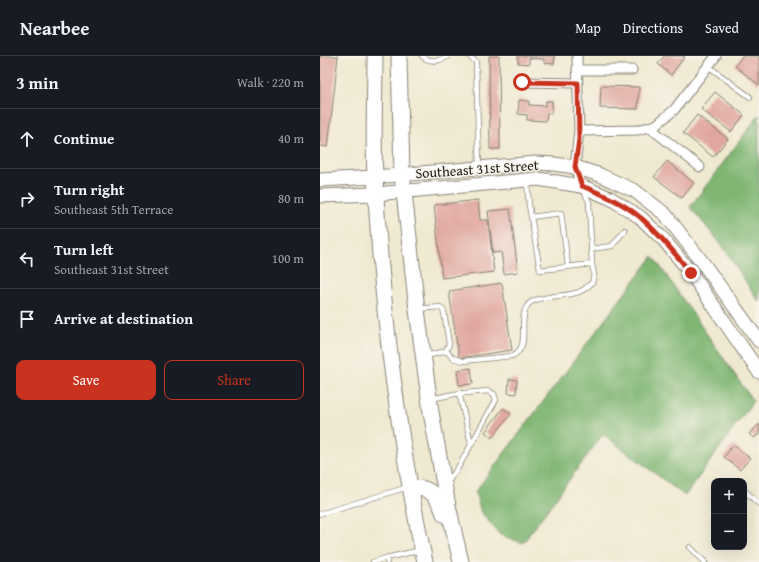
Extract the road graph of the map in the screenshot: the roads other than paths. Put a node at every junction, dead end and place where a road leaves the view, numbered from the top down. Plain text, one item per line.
1 (375, 56) edge
2 (399, 56) edge
3 (422, 56) edge
4 (449, 56) edge
5 (469, 56) edge
6 (576, 56) edge
7 (716, 56) edge
8 (708, 66) junction
9 (577, 70) junction
10 (632, 70) dead end
11 (522, 82) dead end
12 (578, 83) junction
13 (750, 97) dead end
14 (649, 127) junction
15 (580, 131) junction
16 (575, 167) junction
17 (700, 167) dead end
18 (479, 168) junction
19 (402, 174) junction
20 (375, 177) junction
21 (320, 180) edge
22 (527, 180) junction
23 (582, 186) junction
24 (404, 190) junction
25 (376, 194) junction
26 (320, 196) edge
27 (531, 217) junction
28 (625, 230) dead end
29 (591, 249) junction
30 (592, 264) junction
31 (568, 266) junction
32 (416, 310) junction
33 (759, 341) edge
34 (446, 351) junction
35 (423, 357) junction
36 (759, 372) edge
37 (459, 393) junction
38 (429, 400) junction
39 (471, 443) junction
40 (410, 487) junction
41 (445, 487) junction
42 (747, 493) edge
43 (759, 504) edge
44 (320, 514) edge
45 (690, 547) dead end
46 (424, 556) edge
47 (386, 560) edge
48 (373, 562) edge
49 (460, 562) edge
50 (705, 562) edge

1 - 20 highway
2 - 19 highway
3 - 4 lane
5 - 18 lane
6 - 9 street
7 - 8 street
8 - 13 lane
8 - 14 street
9 - 10 street
9 - 12 street
11 - 12 street
12 - 15 street
14 - 15 street
14 - 17 street
15 - 16 street
16 - 18 main road, Southeast 31st Street
16 - 23 street
16 - 33 main road, Southeast 31st Street
18 - 19 main road, Southeast 31st Street
19 - 20 main road, Southeast 31st Street
19 - 24 highway
20 - 21 main road, Southeast 31st Street
20 - 25 highway
22 - 23 main road, Southeast 31st Street
22 - 24 main road, Southeast 31st Street
22 - 27 lane
23 - 29 lane
23 - 36 main road, Southeast 31st Street
24 - 25 main road, Southeast 31st Street
24 - 32 highway
25 - 26 main road, Southeast 31st Street
25 - 40 highway
27 - 31 lane
27 - 31 lane
28 - 29 lane
29 - 30 lane
30 - 31 lane
30 - 34 lane
32 - 34 lane
32 - 35 highway
34 - 35 lane
35 - 38 highway
37 - 38 lane
37 - 39 lane
37 - 39 lane
38 - 41 highway
39 - 41 lane
40 - 44 lane
40 - 46 highway
40 - 49 highway
41 - 49 highway
42 - 43 lane
45 - 50 lane
46 - 47 lane
47 - 48 lane

